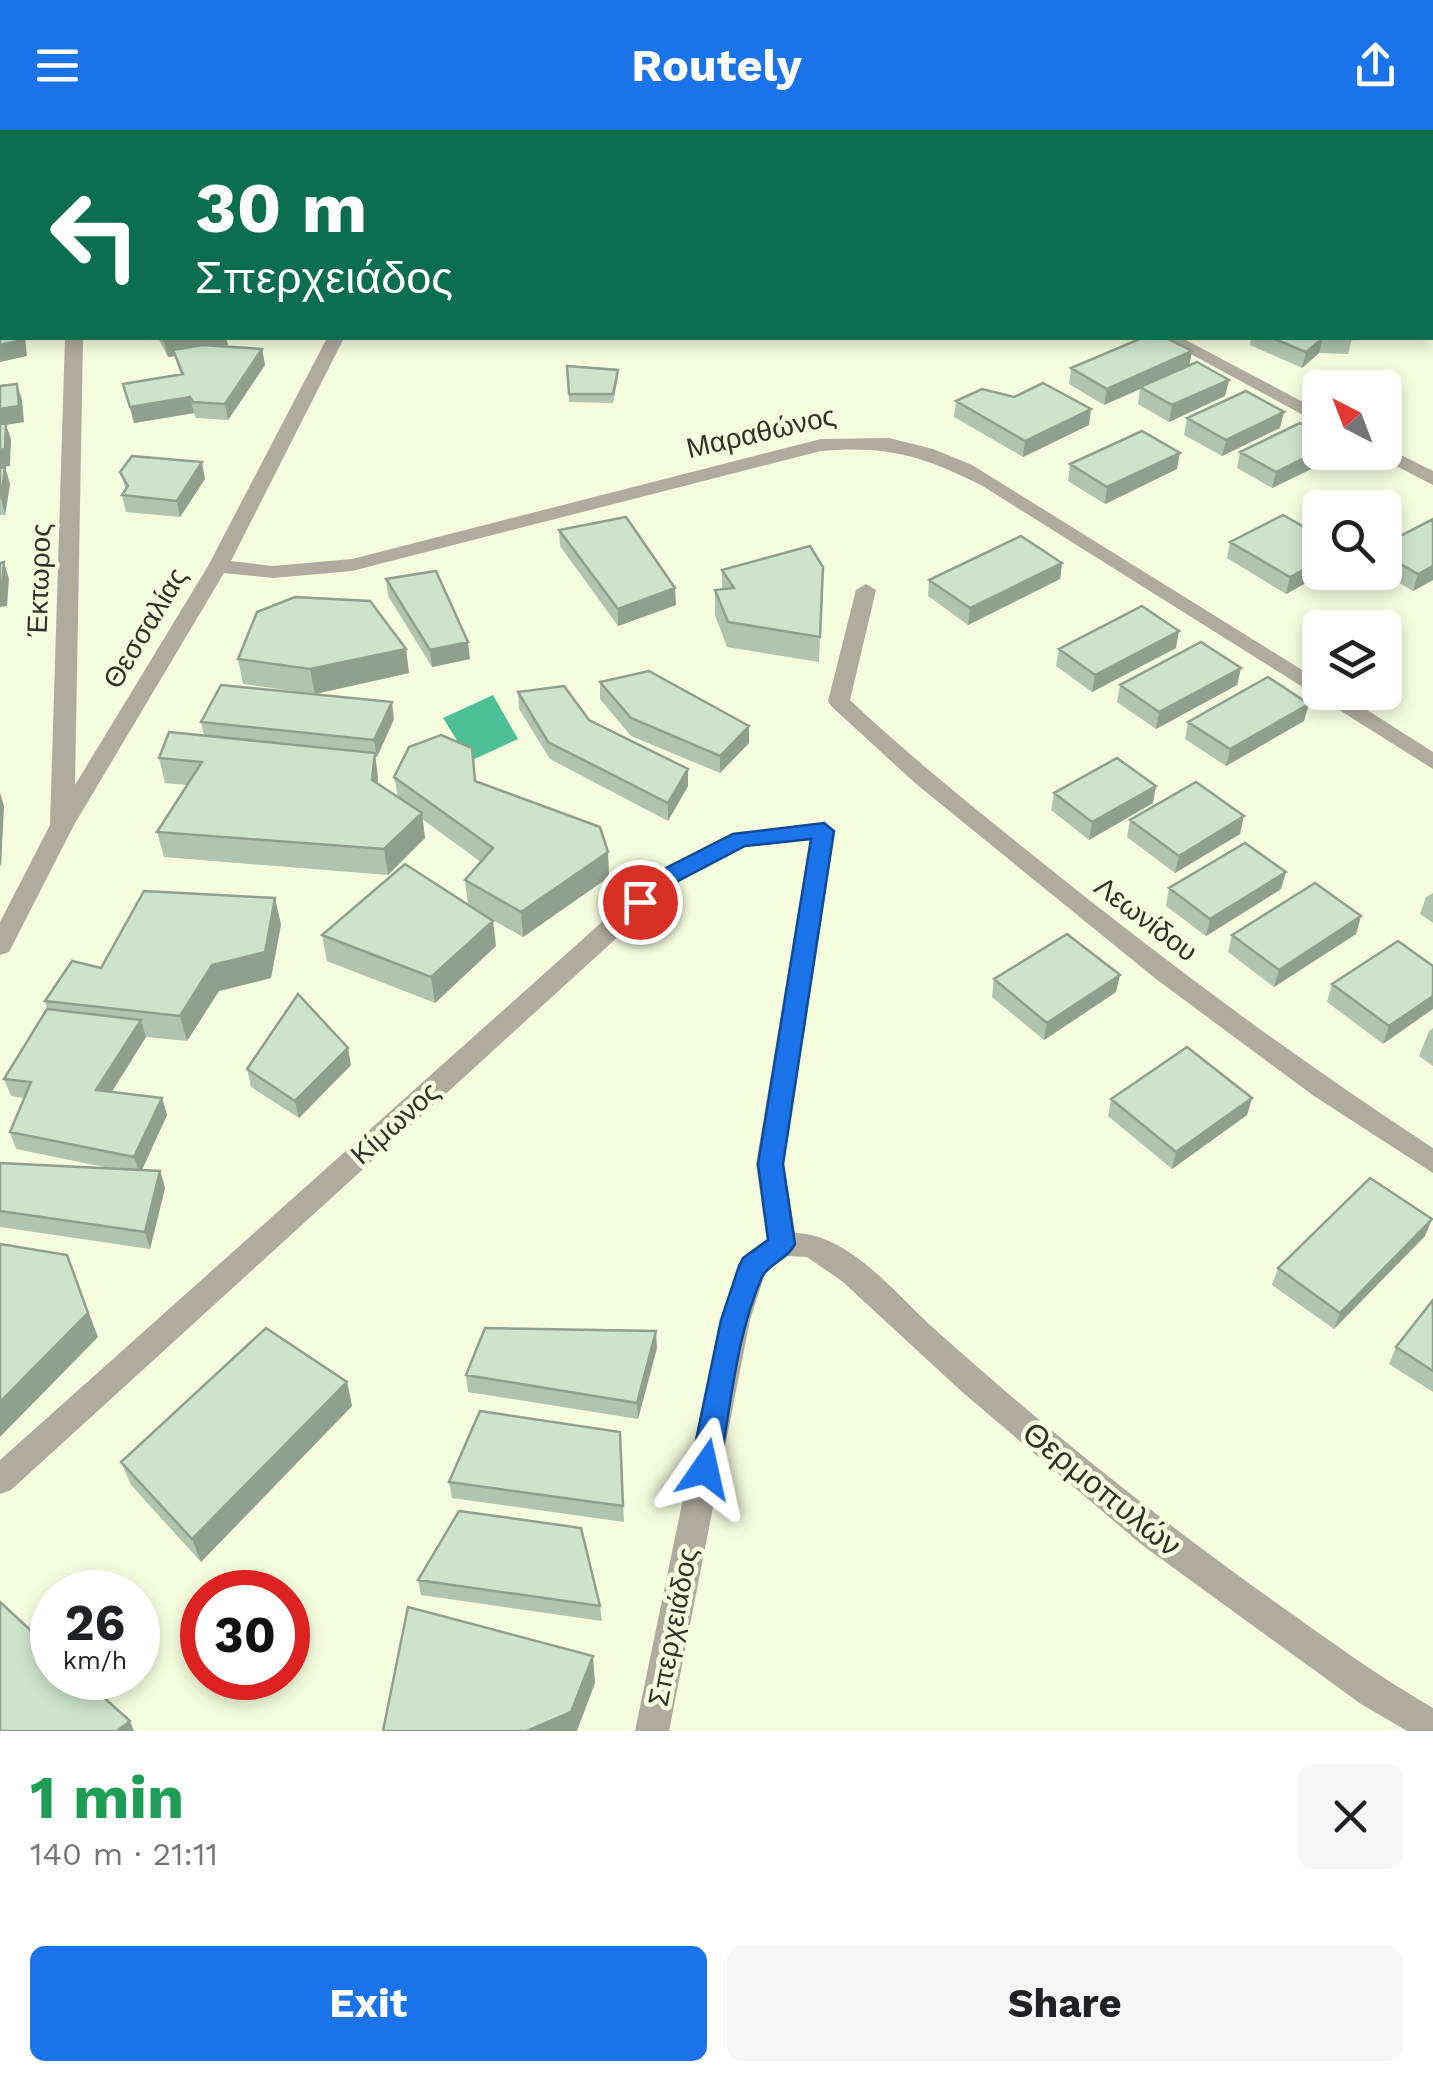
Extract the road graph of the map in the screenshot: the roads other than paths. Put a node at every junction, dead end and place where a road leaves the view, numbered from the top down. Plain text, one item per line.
1 (74, 340) edge
2 (335, 340) edge
3 (1174, 340) edge
4 (1302, 408) edge
5 (1402, 462) edge
6 (1433, 479) edge
7 (218, 566) junction
8 (866, 590) dead end
9 (1302, 680) edge
10 (1350, 710) edge
11 (1433, 762) edge
12 (62, 825) junction
13 (0, 946) edge
14 (1433, 1162) edge
15 (782, 1244) junction
16 (0, 1480) edge
17 (1433, 1727) edge
18 (652, 1731) edge

1 - 12 street, Έκτωρος
2 - 7 street, Θεσσαλίας
3 - 4 street
5 - 6 street
7 - 9 street, Μαραθώνος
7 - 12 street, Θεσσαλίας
8 - 14 street, Λεωνίδου
10 - 11 street, Μαραθώνος
12 - 13 street, Θεσσαλίας
15 - 16 street, Κίμωνος
15 - 17 street, Θερμοπυλών
15 - 18 street, Σπερχειάδος

